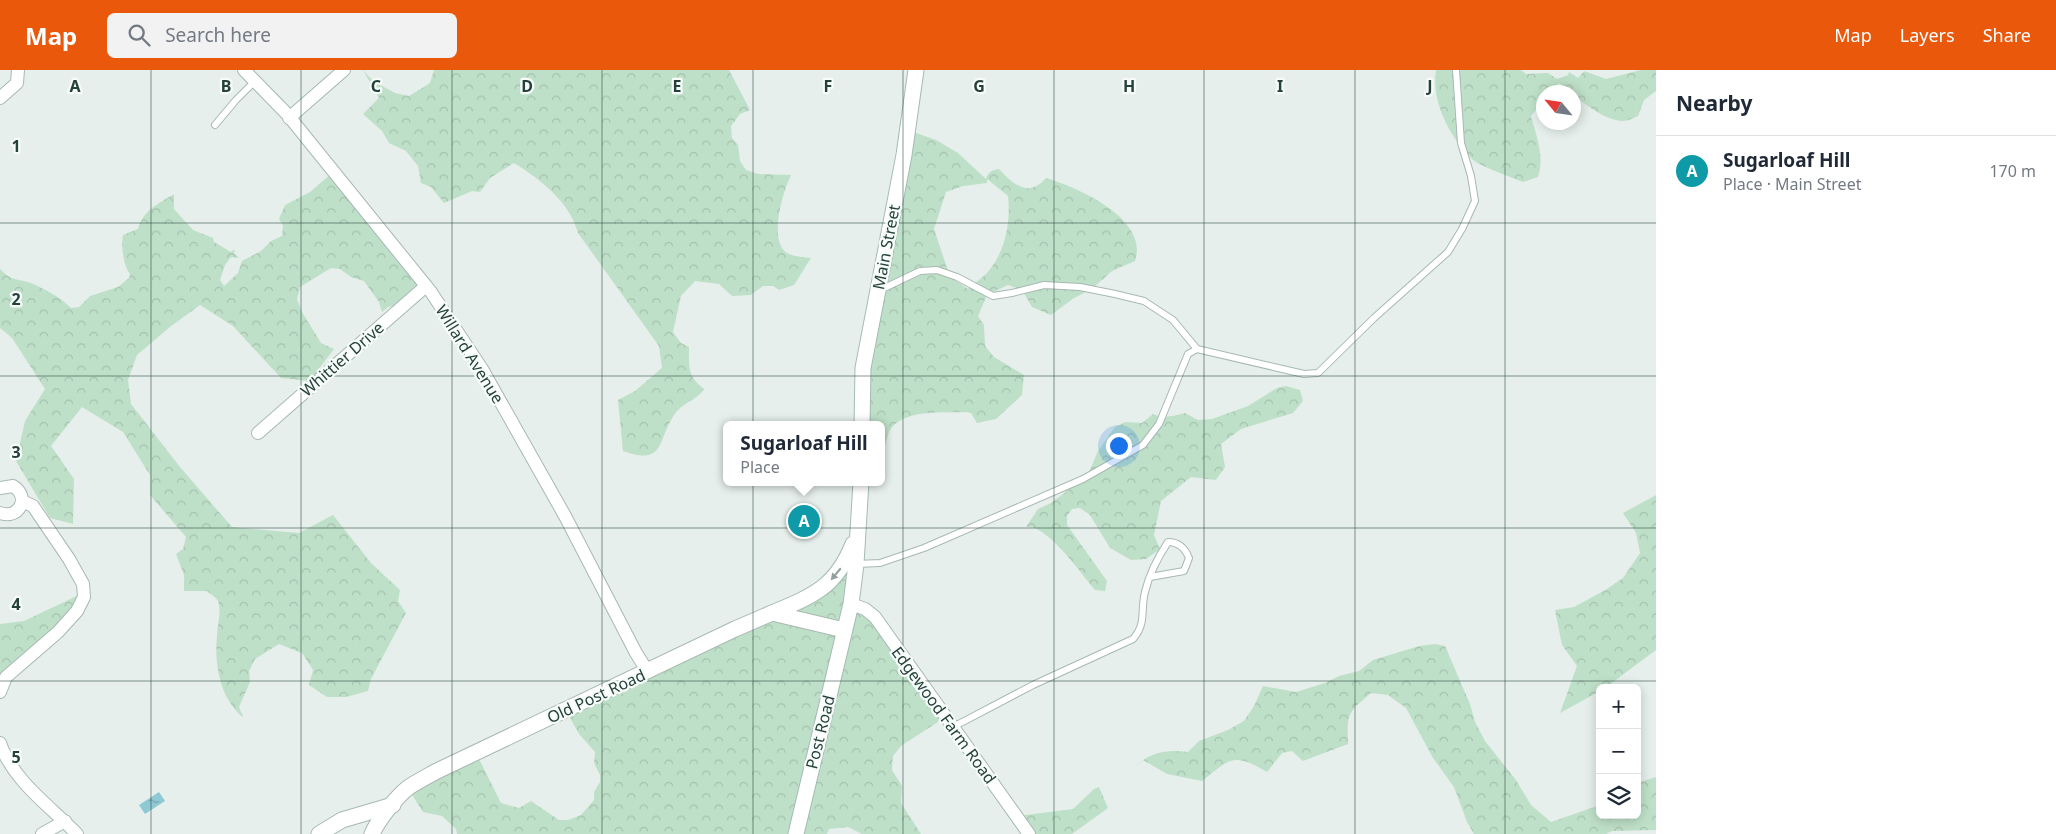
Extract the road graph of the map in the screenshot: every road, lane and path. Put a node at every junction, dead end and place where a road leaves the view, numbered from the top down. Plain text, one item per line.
1 (18, 70) edge
2 (244, 70) edge
3 (344, 70) edge
4 (916, 70) edge
5 (1456, 70) edge
6 (256, 81) junction
7 (0, 98) edge
8 (289, 118) junction
9 (215, 125) dead end
10 (426, 286) junction
11 (877, 292) junction
12 (1197, 349) junction
13 (862, 421) edge
14 (258, 433) dead end
15 (861, 486) edge
16 (0, 488) edge
17 (22, 501) junction
18 (0, 513) edge
19 (858, 532) junction
20 (856, 564) junction
21 (1150, 577) junction
22 (851, 604) junction
23 (772, 613) junction
24 (844, 630) junction
25 (648, 672) junction
26 (0, 692) edge
27 (953, 727) junction
28 (0, 743) edge
29 (393, 805) junction
30 (65, 821) junction
31 (42, 834) edge
32 (77, 834) edge
33 (319, 834) edge
34 (372, 834) edge
35 (796, 834) edge
36 (1029, 834) edge

1 - 7 street
2 - 6 street, Willard Avenue
3 - 8 street
4 - 11 main road, Main Street
5 - 12 lane
6 - 8 street, Willard Avenue
6 - 9 lane
8 - 10 street, Willard Avenue
10 - 14 street, Whittier Drive
10 - 25 street, Willard Avenue
11 - 12 lane
11 - 13 main road, Main Street
12 - 20 lane
15 - 19 main road
16 - 17 street
17 - 18 street
17 - 26 street
19 - 20 main road
19 -> 23 main road, Old Post Road
20 - 22 main road
21 - 21 lane
21 - 27 lane
22 - 24 main road
22 - 27 street, Edgewood Farm Road
23 - 24 main road
23 - 25 main road, Old Post Road
24 - 35 main road, Post Road
25 - 29 main road, Old Post Road
27 - 36 street, Edgewood Farm Road
28 - 30 street
29 - 33 main road
29 - 34 main road, Old Post Road
30 - 31 street
30 - 32 street

